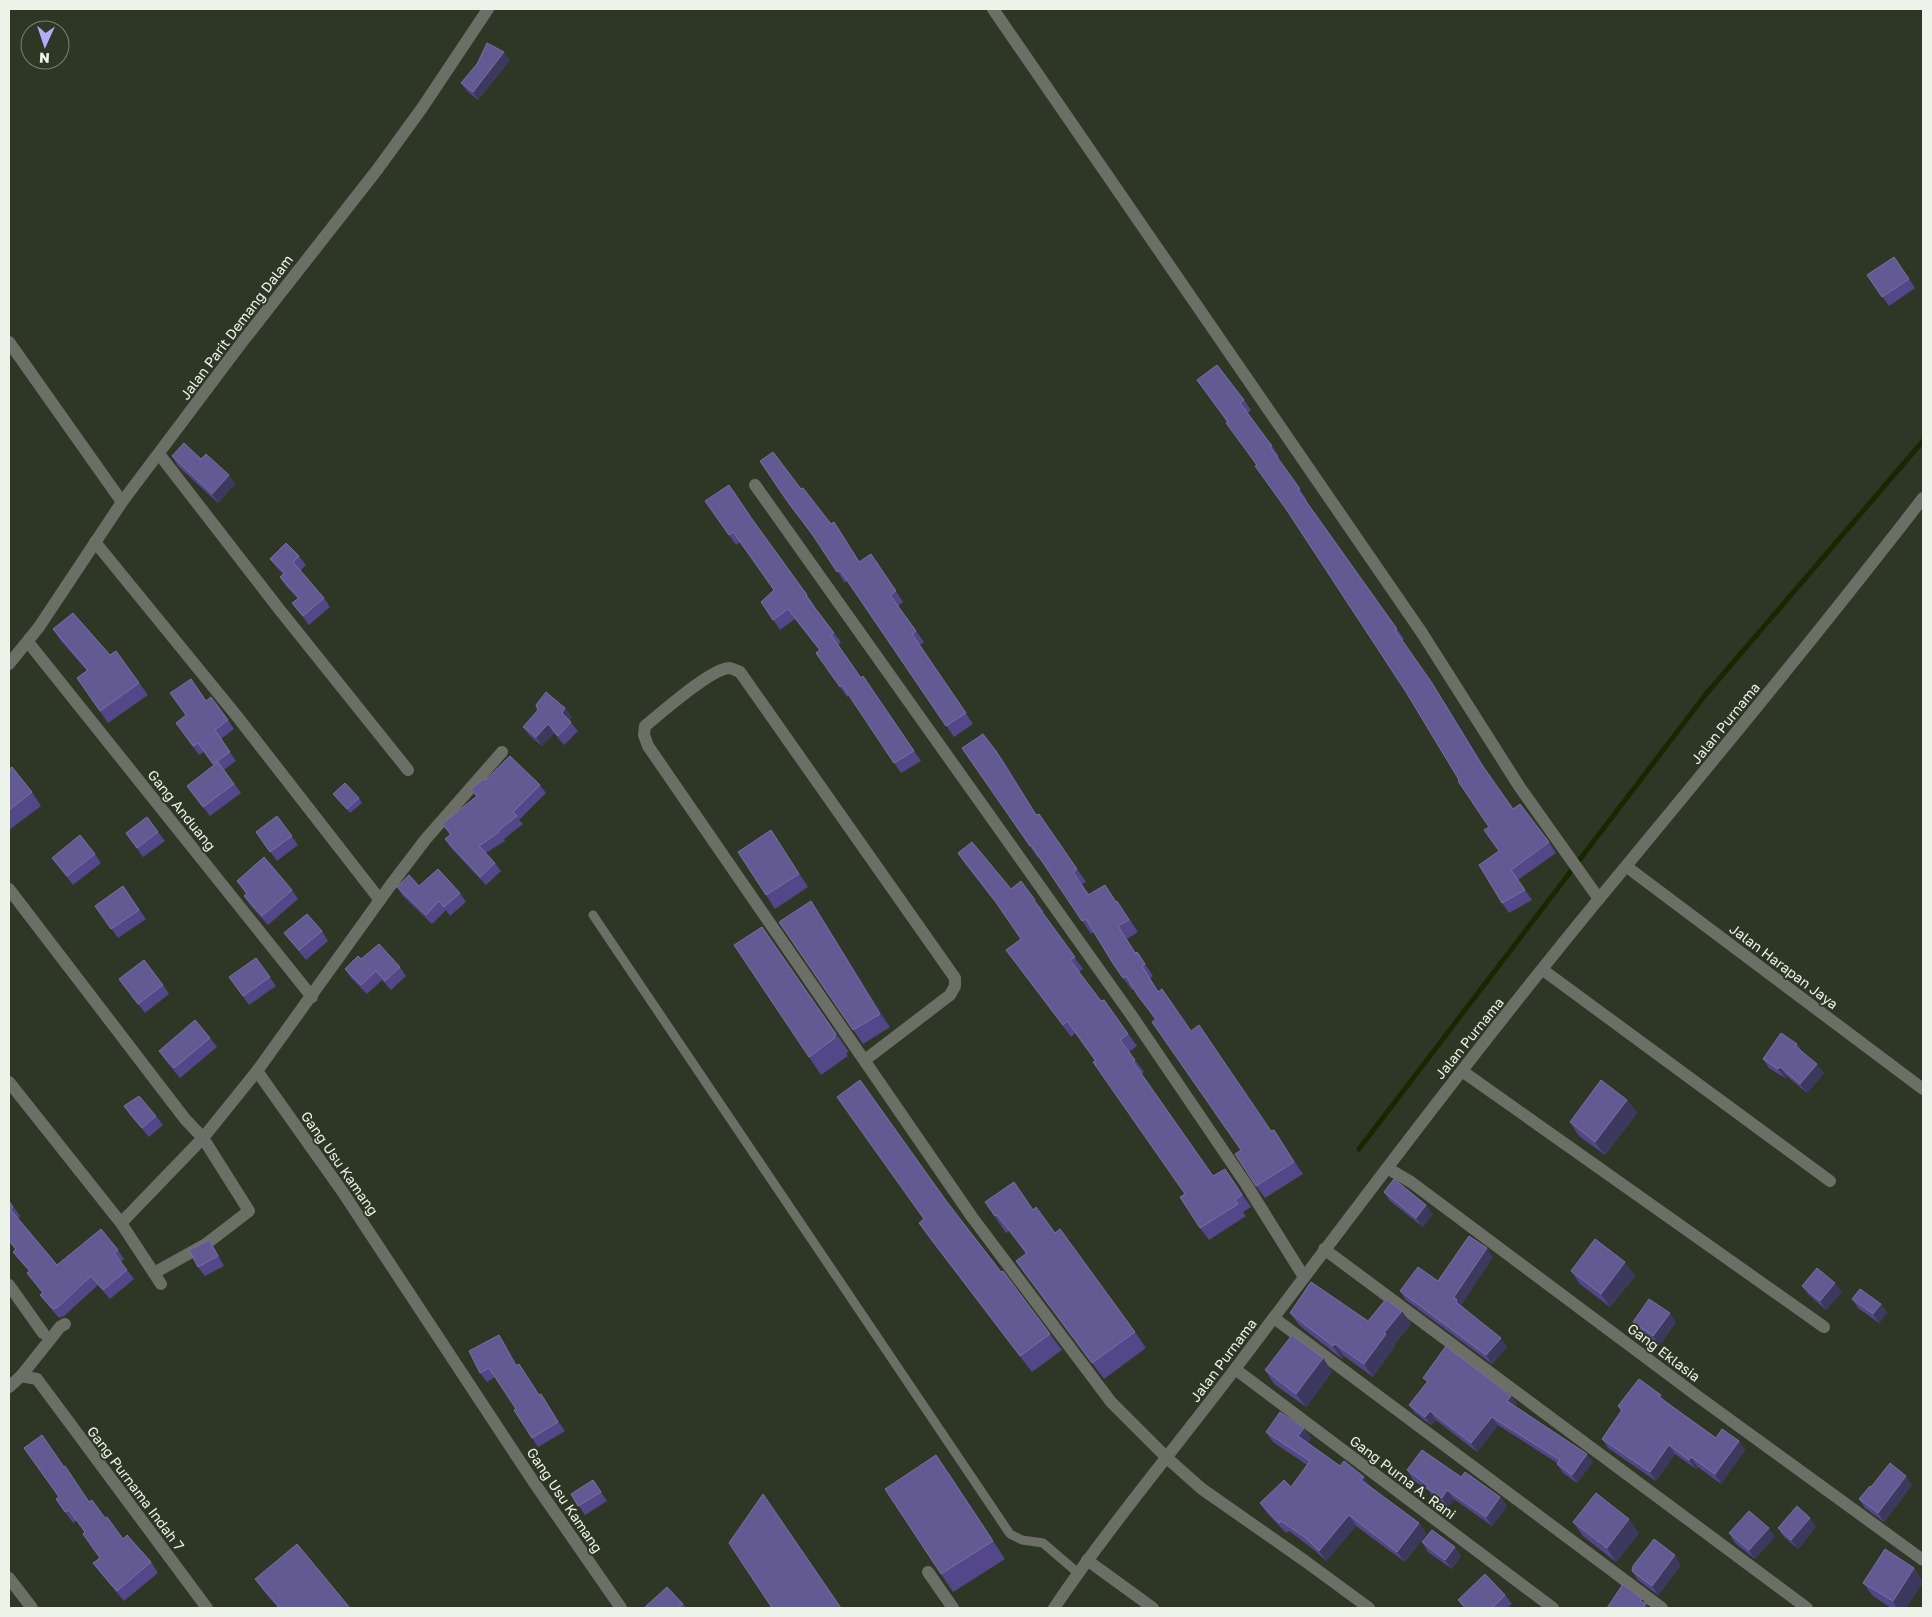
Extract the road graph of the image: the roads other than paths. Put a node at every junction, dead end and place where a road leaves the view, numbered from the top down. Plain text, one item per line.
1 (488, 9) edge
2 (993, 9) edge
3 (9, 342) edge
4 (159, 454) junction
5 (754, 485) dead end
6 (1923, 498) edge
7 (122, 502) junction
8 (95, 542) junction
9 (28, 642) junction
10 (9, 664) edge
11 (502, 752) dead end
12 (408, 770) dead end
13 (1627, 867) junction
14 (9, 889) edge
15 (1598, 898) junction
16 (380, 900) junction
17 (593, 915) dead end
18 (1542, 970) junction
19 (312, 997) junction
20 (865, 1060) junction
21 (257, 1071) junction
22 (1462, 1072) junction
23 (9, 1082) edge
24 (1923, 1089) edge
25 (203, 1138) junction
26 (1387, 1168) junction
27 (1830, 1181) dead end
28 (121, 1223) junction
29 (1324, 1249) junction
30 (1304, 1277) junction
31 (9, 1285) edge
32 (1274, 1318) junction
33 (65, 1324) dead end
34 (1824, 1327) dead end
35 (43, 1333) dead end
36 (1235, 1369) junction
37 (21, 1376) junction
38 (9, 1387) edge
39 (1167, 1458) junction
40 (1087, 1560) junction
41 (1923, 1560) edge
42 (928, 1572) edge
43 (1078, 1573) junction
44 (9, 1578) edge
45 (32, 1608) edge
46 (207, 1608) edge
47 (621, 1608) edge
48 (953, 1608) edge
49 (1054, 1608) edge
50 (1153, 1608) edge
51 (1369, 1608) edge
52 (1553, 1608) edge
53 (1662, 1608) edge
54 (1807, 1608) edge

1 - 4 street, Jalan Parit Demang Dalam
2 - 15 street
3 - 7 street
4 - 7 street, Jalan Parit Demang Dalam
4 - 12 street
5 - 30 street
6 - 13 street, Jalan Purnama
7 - 8 street, Jalan Parit Demang Dalam
8 - 9 street, Jalan Parit Demang Dalam
8 - 16 street
9 - 10 street, Jalan Parit Demang Dalam
9 - 19 street, Gang Anduang
11 - 16 street
13 - 15 street, Jalan Purnama
13 - 24 street, Jalan Harapan Jaya
14 - 25 street
15 - 18 street, Jalan Purnama
16 - 19 street
17 - 43 lane
18 - 22 street, Jalan Purnama
18 - 27 street
19 - 21 street
20 - 20 street
20 - 39 street
21 - 25 street
21 - 47 street, Gang Usu Kamang
22 - 26 street, Jalan Purnama
22 - 34 street
23 - 28 street
25 - 28 street
25 - 28 street
26 - 29 street, Jalan Purnama
26 - 41 street, Gang Eklasia
29 - 30 street, Jalan Purnama
29 - 54 street
30 - 32 street, Jalan Purnama
31 - 35 street
32 - 36 street, Jalan Purnama
32 - 53 street
33 - 37 street
36 - 39 street, Jalan Purnama
36 - 52 street, Gang Purna A. Rani
37 - 38 street
37 - 46 street, Gang Purnama Indah 7
39 - 40 street, Jalan Purnama
39 - 51 street
40 - 43 street, Jalan Purnama
40 - 50 street
42 - 48 street
43 - 49 street, Jalan Purnama
44 - 45 street

